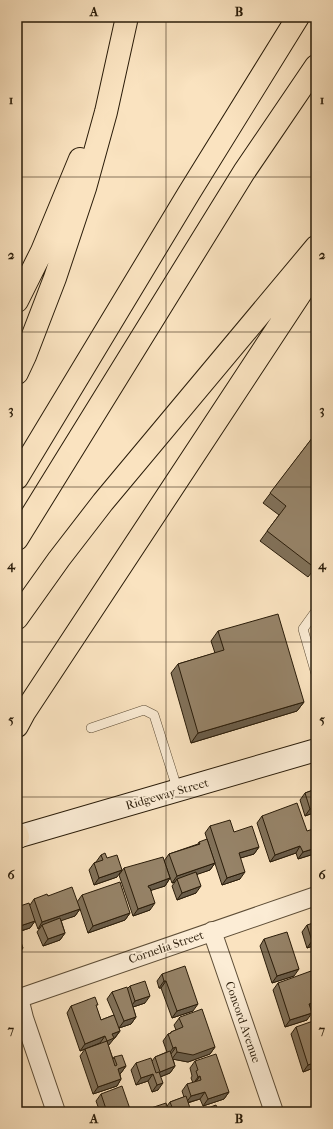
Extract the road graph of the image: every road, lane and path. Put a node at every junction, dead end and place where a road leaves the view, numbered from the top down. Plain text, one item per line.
1 (127, 17) edge
2 (298, 17) edge
3 (316, 66) edge
4 (106, 112) junction
5 (316, 247) edge
6 (316, 270) edge
7 (17, 301) edge
8 (17, 373) edge
9 (17, 478) edge
10 (17, 539) edge
11 (316, 611) edge
12 (17, 618) edge
13 (316, 674) edge
14 (17, 726) edge
15 (91, 728) dead end
16 (316, 750) edge
17 (178, 791) junction
18 (17, 836) edge
19 (316, 896) edge
20 (212, 931) junction
21 (18, 998) edge
22 (56, 1112) edge
23 (274, 1112) edge

1 - 4 highway
2 - 9 highway
3 - 10 highway
4 - 7 highway
4 - 8 highway
5 - 12 highway
6 - 14 highway
11 - 13 lane
15 - 17 lane
16 - 17 street, Ridgeway Street
17 - 18 street, Ridgeway Street
19 - 20 street, Cornelia Street
20 - 21 street, Cornelia Street
20 - 23 street, Concord Avenue
21 - 22 street

